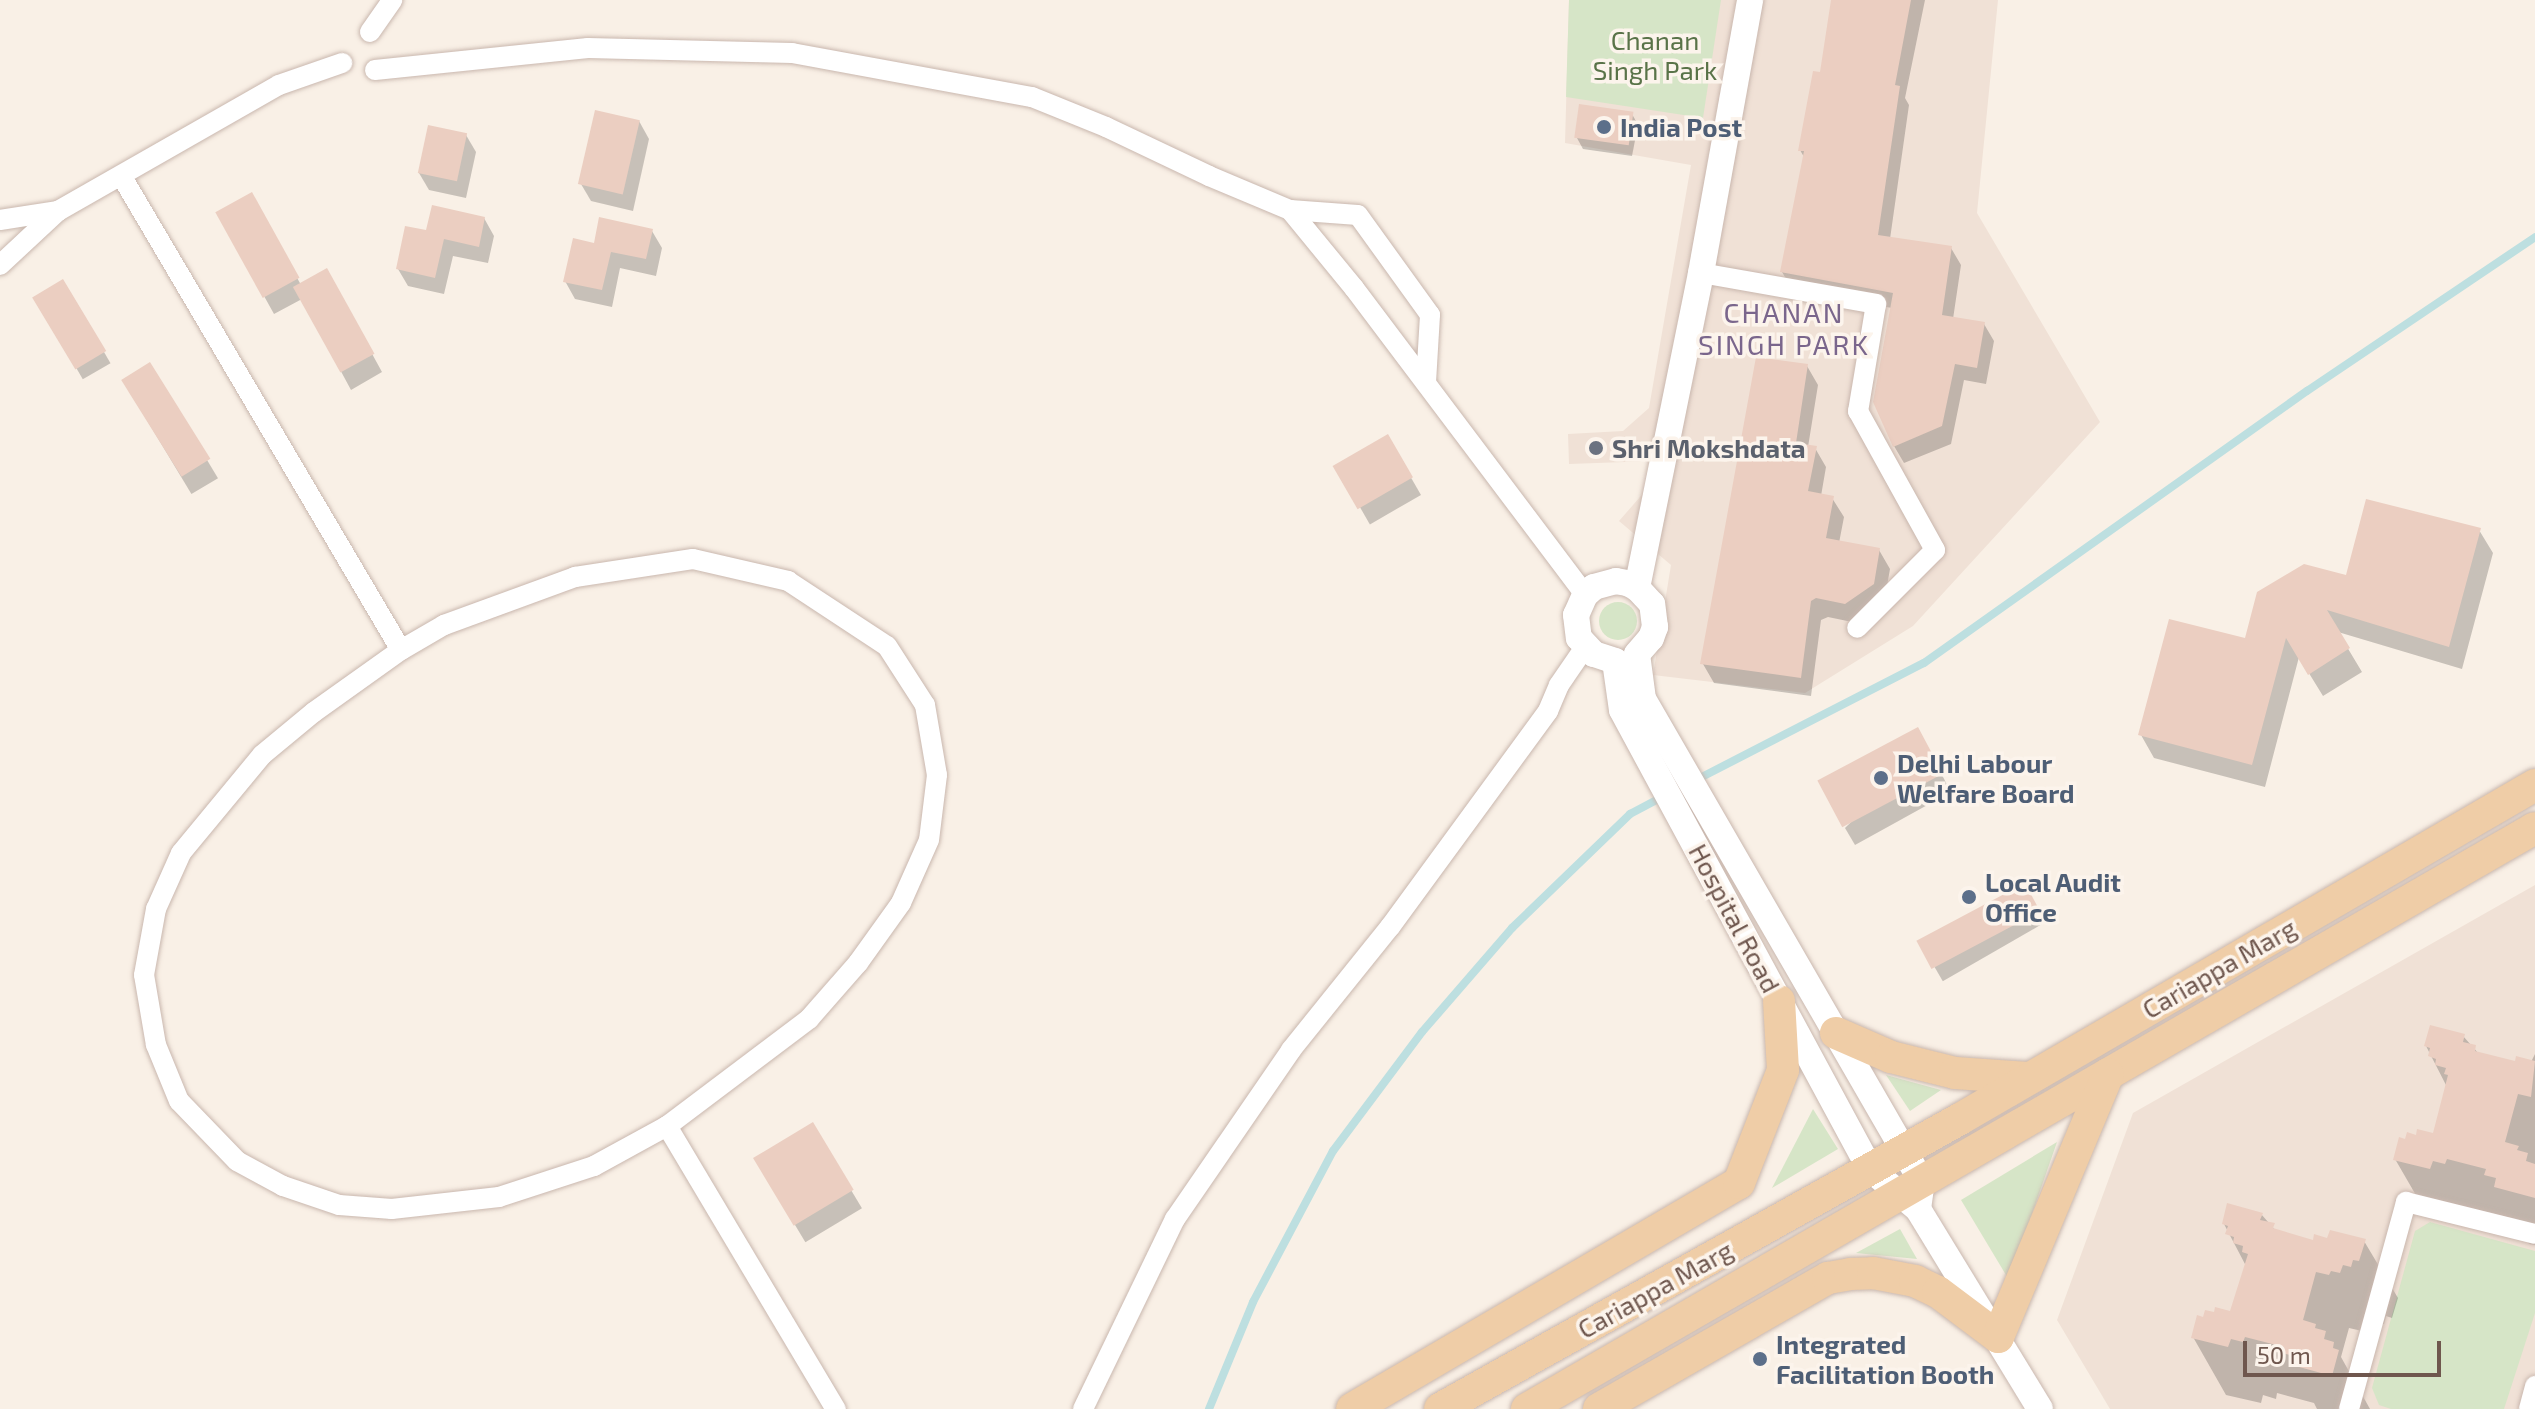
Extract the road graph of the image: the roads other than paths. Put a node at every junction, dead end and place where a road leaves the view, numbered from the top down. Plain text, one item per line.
1 (392, 0) edge
2 (1750, 0) edge
3 (370, 32) dead end
4 (342, 63) dead end
5 (375, 70) dead end
6 (122, 177) junction
7 (1290, 210) junction
8 (58, 211) junction
9 (0, 220) edge
10 (0, 265) edge
11 (1701, 273) junction
12 (1426, 382) junction
13 (1637, 588) junction
14 (1585, 595) junction
15 (1857, 628) dead end
16 (1585, 647) junction
17 (401, 650) junction
18 (1626, 657) junction
19 (1647, 730) junction
20 (2535, 785) edge
21 (2535, 828) edge
22 (2426, 848) junction
23 (2445, 880) junction
24 (1779, 1001) junction
25 (1836, 1033) junction
26 (2108, 1074) junction
27 (2028, 1078) junction
28 (667, 1126) junction
29 (1904, 1150) junction
30 (1870, 1169) junction
31 (1912, 1196) junction
32 (2535, 1234) edge
33 (1998, 1337) junction
34 (2535, 1386) edge
35 (836, 1409) edge
36 (1083, 1409) edge
37 (1352, 1409) edge
38 (1440, 1409) edge
39 (1527, 1409) edge
40 (1599, 1409) edge
41 (2040, 1409) edge
42 (2349, 1409) edge
43 (2529, 1409) edge

1 - 3 street
2 - 11 street
4 - 6 street
5 - 7 street
6 - 8 street
6 - 17 street
7 - 12 street
7 - 12 street
8 - 9 street
8 - 10 street
11 - 13 street
11 - 15 street
12 - 14 street
13 - 14 street
13 - 18 street
14 - 16 street
16 - 18 street
16 - 36 street
17 - 28 street
17 - 28 street
18 - 19 street, Hospital Road
19 - 24 street, Hospital Road
19 - 25 street, Hospital Road
20 - 22 main road, Cariappa Marg
21 - 23 main road, Cariappa Marg
22 - 23 main road
22 - 27 main road, Cariappa Marg
23 - 26 main road, Cariappa Marg
24 - 30 street, Hospital Road
24 - 37 main road
25 - 27 main road
25 - 29 street, Hospital Road
26 - 31 main road, Cariappa Marg
26 - 33 main road
27 - 29 main road, Cariappa Marg
28 - 35 street
29 - 30 main road, Cariappa Marg
29 - 31 street, Hospital Road
30 - 31 street, Hospital Road
30 - 38 main road, Cariappa Marg
31 - 33 street
31 - 39 main road, Cariappa Marg
32 - 42 street
33 - 40 main road
33 - 41 street
34 - 43 street

